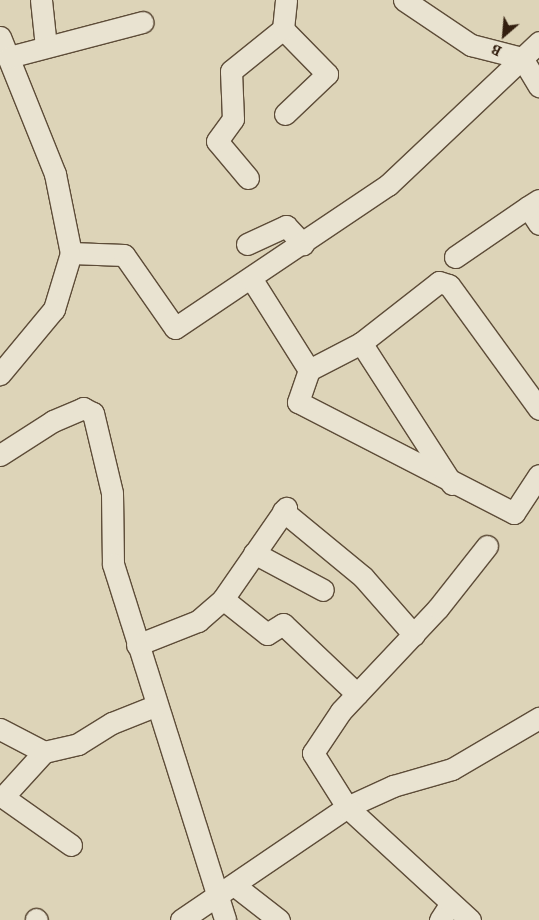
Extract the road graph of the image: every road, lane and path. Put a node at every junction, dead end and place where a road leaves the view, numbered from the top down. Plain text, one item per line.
1 (41, 0) edge
2 (286, 0) edge
3 (404, 0) edge
4 (142, 22) dead end
5 (282, 29) junction
6 (0, 37) edge
7 (539, 42) edge
8 (46, 47) junction
9 (9, 56) junction
10 (522, 58) junction
11 (539, 86) edge
12 (284, 114) dead end
13 (248, 178) dead end
14 (535, 210) edge
15 (247, 244) dead end
16 (302, 244) junction
17 (71, 253) junction
18 (455, 257) dead end
19 (251, 278) junction
20 (361, 343) junction
21 (309, 370) junction
22 (0, 374) edge
23 (539, 408) edge
24 (0, 455) edge
25 (539, 475) edge
26 (452, 484) junction
27 (487, 546) dead end
28 (254, 553) junction
29 (323, 590) dead end
30 (223, 598) junction
31 (414, 635) junction
32 (137, 645) junction
33 (357, 694) junction
34 (157, 705) junction
35 (539, 718) edge
36 (0, 729) edge
37 (44, 752) junction
38 (347, 807) junction
39 (71, 845) dead end
40 (225, 891) junction
41 (446, 911) edge
42 (181, 920) edge
43 (225, 920) edge
44 (278, 920) edge
45 (470, 920) edge

1 - 8 street
2 - 5 street
3 - 10 street
4 - 8 street
5 - 12 street
5 - 13 street
6 - 9 street
7 - 10 street
8 - 9 street
9 - 17 street
10 - 11 street
10 - 16 street
14 - 18 street
15 - 16 street
16 - 19 street
17 - 19 street
17 - 22 street
19 - 21 street
20 - 21 street
20 - 23 street
20 - 26 street
21 - 26 street
24 - 32 street
25 - 26 street
27 - 31 street
28 - 29 street
28 - 30 street
28 - 31 street
30 - 32 street
30 - 33 street
31 - 33 street
32 - 34 street
33 - 38 street
34 - 37 street
34 - 40 street
35 - 38 street
36 - 37 street
37 - 39 street
38 - 40 street
38 - 41 street
40 - 42 street
40 - 43 street
40 - 44 street
41 - 45 street

